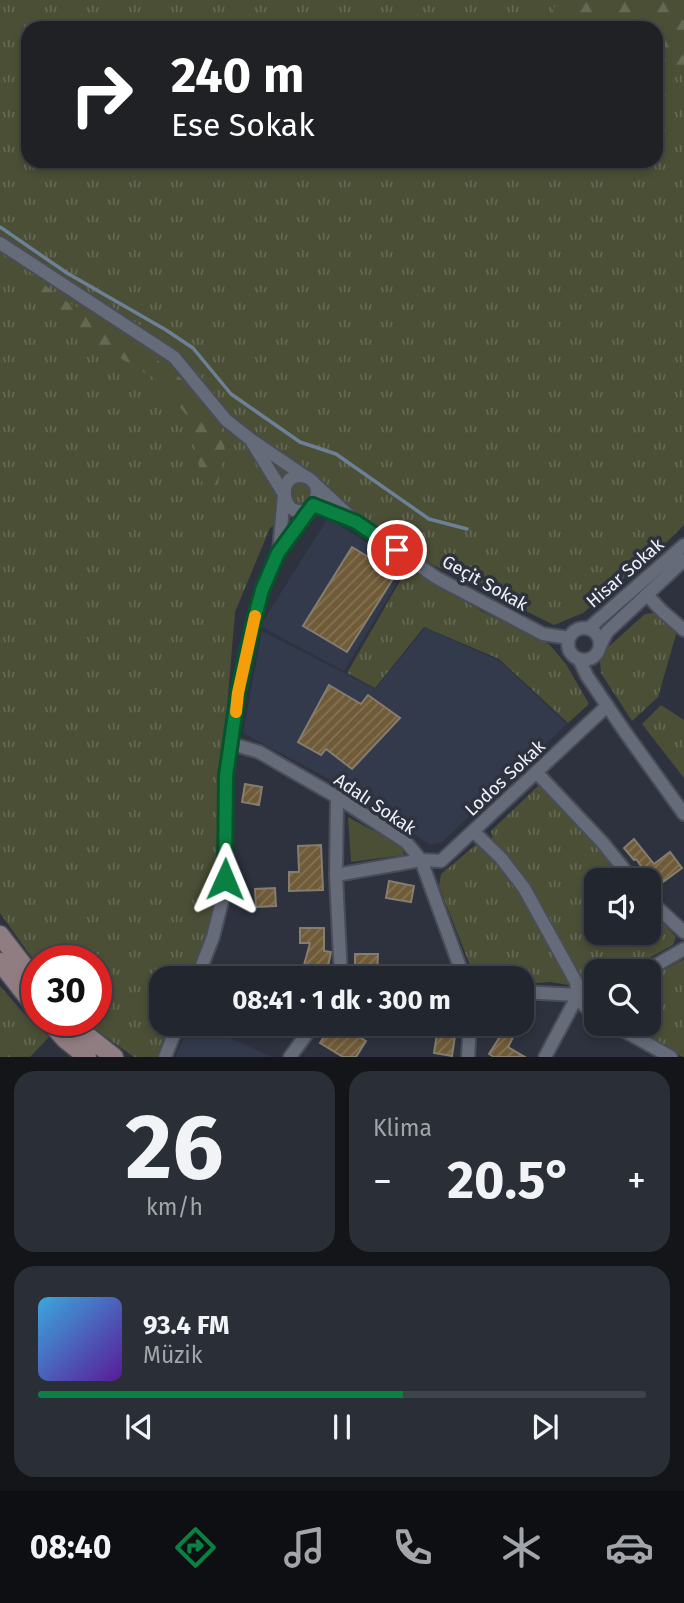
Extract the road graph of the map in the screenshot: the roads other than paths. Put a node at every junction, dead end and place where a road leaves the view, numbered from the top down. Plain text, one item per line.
1 (0, 243) edge
2 (250, 439) junction
3 (311, 481) junction
4 (284, 494) junction
5 (313, 505) junction
6 (356, 522) junction
7 (684, 545) edge
8 (278, 553) junction
9 (684, 560) edge
10 (647, 595) junction
11 (589, 628) junction
12 (684, 630) edge
13 (569, 638) junction
14 (600, 646) junction
15 (579, 659) junction
16 (607, 706) junction
17 (232, 744) junction
18 (537, 773) junction
19 (337, 797) junction
20 (684, 814) edge
21 (474, 832) junction
22 (421, 860) junction
23 (623, 868) edge
24 (336, 875) junction
25 (661, 911) edge
26 (684, 932) edge
27 (0, 935) edge
28 (684, 949) edge
29 (0, 962) edge
30 (21, 962) edge
31 (661, 962) edge
32 (202, 966) edge
33 (340, 966) edge
34 (460, 966) edge
35 (21, 989) edge
36 (534, 993) edge
37 (584, 993) edge
38 (578, 995) junction
39 (584, 1006) edge
40 (62, 1036) edge
41 (87, 1036) edge
42 (173, 1036) edge
43 (305, 1036) edge
44 (469, 1036) edge
45 (633, 1036) edge
46 (87, 1057) edge
47 (114, 1057) edge
48 (165, 1057) edge
49 (290, 1057) edge
50 (468, 1057) edge
51 (545, 1057) edge
52 (671, 1057) edge

1 - 2 street
2 - 3 street
2 - 4 street
3 - 4 street
3 - 5 street
3 - 6 street
4 - 5 street
4 - 8 street
5 - 6 street
5 - 8 street
6 - 13 street, Geçit Sokak
7 - 11 street, Hisar Sokak
8 - 17 street
9 - 10 street, Hisar Sokak
10 - 12 street
10 - 14 street, Hisar Sokak
11 - 13 street
11 - 14 street
13 - 15 street
14 - 15 street
15 - 16 street
16 - 18 street, Lodos Sokak
16 - 20 street
17 - 19 street, Adalı Sokak
17 - 32 street
18 - 21 street, Lodos Sokak
18 - 23 street
19 - 22 street, Adalı Sokak
19 - 24 street
21 - 22 street, Lodos Sokak
21 - 38 street
22 - 24 street, Lodos Sokak
22 - 34 street, Adalı Sokak
24 - 33 street
25 - 26 street
27 - 30 main road
28 - 31 street
29 - 35 main road
36 - 38 street
37 - 38 street
38 - 39 street
38 - 51 street
40 - 46 main road
41 - 47 main road
42 - 48 street
43 - 49 street
44 - 50 street
45 - 52 street

